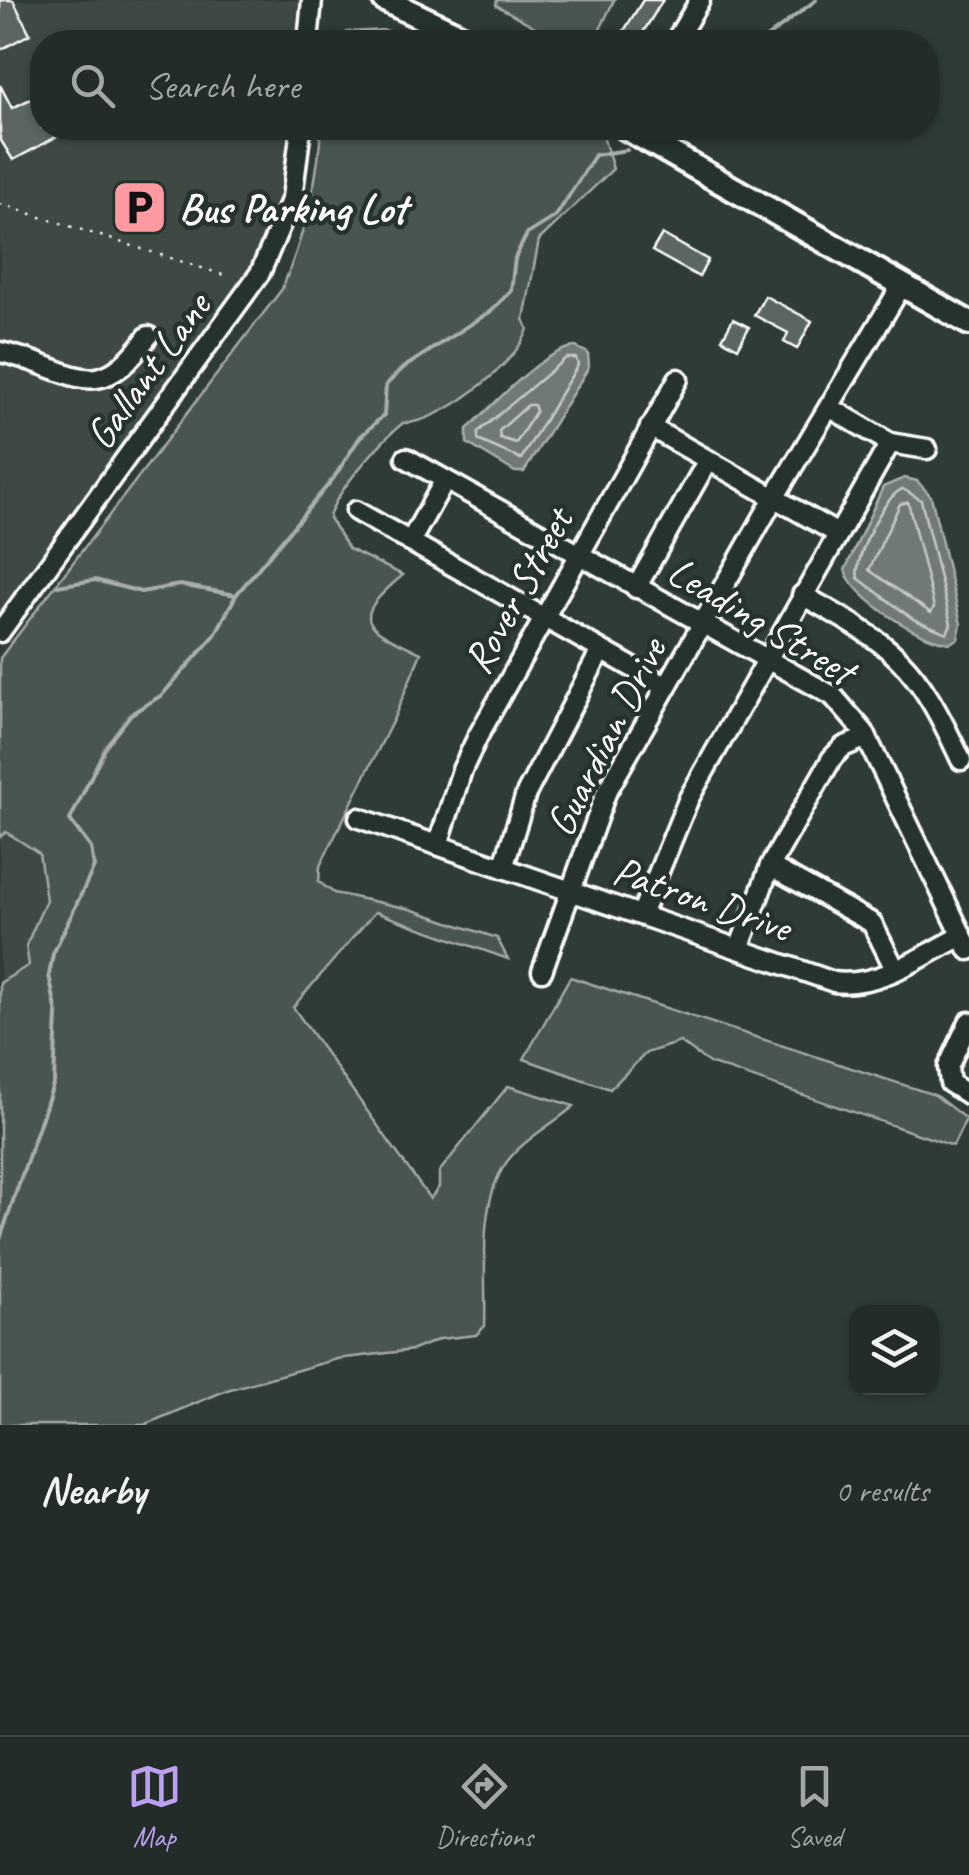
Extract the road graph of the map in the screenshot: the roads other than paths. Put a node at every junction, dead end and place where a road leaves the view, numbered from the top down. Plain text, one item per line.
1 (312, 0) edge
2 (385, 0) edge
3 (700, 0) edge
4 (309, 30) edge
5 (448, 30) edge
6 (682, 30) edge
7 (299, 140) edge
8 (647, 140) edge
9 (902, 285) junction
10 (969, 323) edge
11 (148, 336) dead end
12 (0, 352) edge
13 (678, 379) dead end
14 (828, 407) junction
15 (650, 427) junction
16 (890, 442) junction
17 (926, 450) dead end
18 (406, 458) dead end
19 (708, 460) junction
20 (444, 480) junction
21 (774, 498) junction
22 (356, 511) dead end
23 (838, 534) junction
24 (410, 542) junction
25 (576, 556) junction
26 (636, 588) junction
27 (802, 596) junction
28 (542, 616) junction
29 (703, 625) junction
30 (0, 632) edge
31 (602, 650) junction
32 (767, 660) junction
33 (667, 687) junction
34 (867, 738) junction
35 (961, 760) dead end
36 (359, 818) dead end
37 (438, 845) junction
38 (770, 866) junction
39 (503, 868) junction
40 (571, 889) junction
41 (641, 915) junction
42 (966, 943) edge
43 (739, 949) junction
44 (895, 969) junction
45 (542, 971) dead end
46 (969, 1022) edge
47 (969, 1094) edge

1 - 4 street
2 - 5 main road
3 - 6 street
7 - 30 street, Gallant Lane
8 - 9 main road
9 - 10 main road
9 - 14 street, Guardian Drive
11 - 12 street
13 - 15 street, Rover Street
14 - 16 street
14 - 21 street, Guardian Drive
15 - 19 street
15 - 25 street, Rover Street
16 - 17 street
16 - 23 street
18 - 20 street, Leading Street
19 - 21 street
19 - 26 street
20 - 24 street
20 - 25 street, Leading Street
21 - 23 street
21 - 29 street, Guardian Drive
22 - 24 street
23 - 27 street
24 - 28 street
25 - 26 street, Leading Street
25 - 28 street, Rover Street
26 - 29 street, Leading Street
27 - 32 street
27 - 35 street
28 - 31 street
28 - 37 street, Rover Street
29 - 32 street, Leading Street
29 - 33 street, Guardian Drive
31 - 33 street
31 - 39 street
32 - 34 street, Leading Street
32 - 41 street
33 - 40 street, Guardian Drive
34 - 38 street
34 - 42 street, Leading Street
36 - 37 street, Patron Drive
37 - 39 street, Patron Drive
38 - 43 street
38 - 44 street
39 - 40 street, Patron Drive
40 - 41 street, Patron Drive
40 - 45 street, Guardian Drive
41 - 43 street, Patron Drive
42 - 44 street, Patron Drive
43 - 44 street, Patron Drive
46 - 47 street

